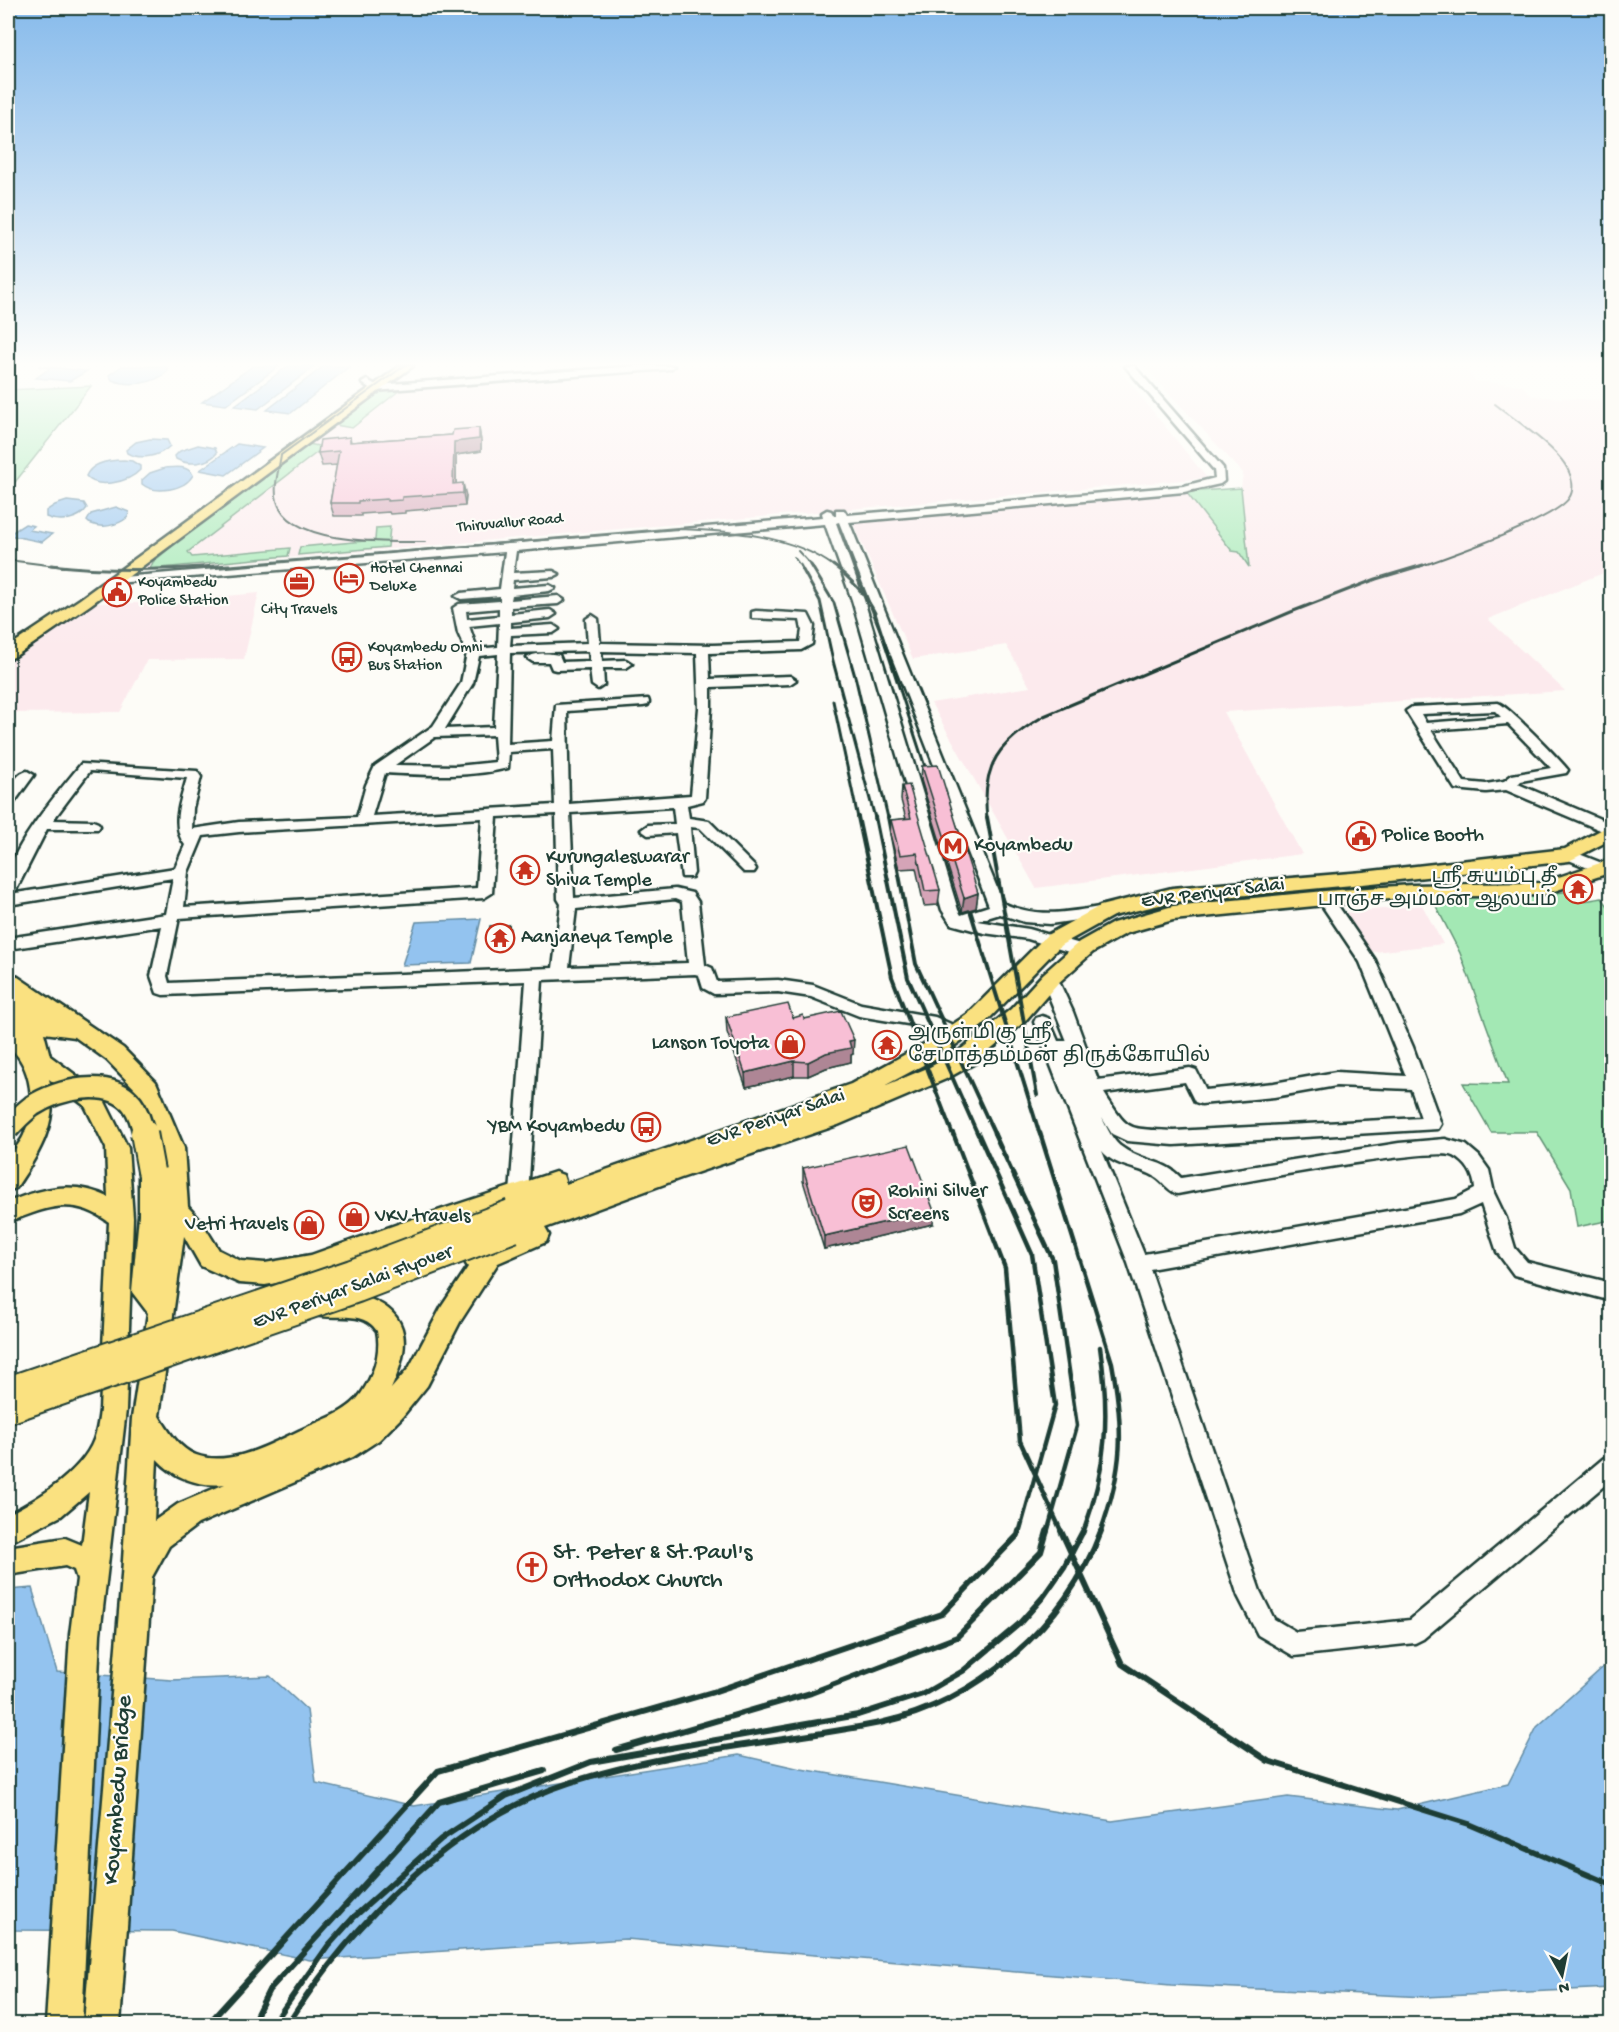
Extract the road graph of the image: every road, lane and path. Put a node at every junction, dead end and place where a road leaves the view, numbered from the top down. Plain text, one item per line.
1 (266, 461) edge
2 (279, 461) edge
3 (1202, 461) edge
4 (1211, 461) edge
5 (835, 515) junction
6 (512, 548) junction
7 (128, 572) junction
8 (553, 574) dead end
9 (506, 577) junction
10 (115, 580) junction
11 (549, 588) dead end
12 (461, 596) dead end
13 (504, 598) junction
14 (558, 600) dead end
15 (550, 614) dead end
16 (756, 615) dead end
17 (504, 618) junction
18 (592, 619) dead end
19 (462, 623) junction
20 (553, 629) dead end
21 (504, 632) junction
22 (8, 640) edge
23 (592, 646) junction
24 (703, 649) junction
25 (472, 653) junction
26 (8, 654) edge
27 (504, 654) junction
28 (626, 664) dead end
29 (597, 665) junction
30 (790, 680) dead end
31 (704, 684) junction
32 (598, 685) dead end
33 (643, 702) dead end
34 (1512, 720) junction
35 (1422, 727) junction
36 (500, 731) junction
37 (432, 734) junction
38 (560, 744) junction
39 (502, 749) junction
40 (380, 769) junction
41 (18, 782) edge
42 (1508, 785) junction
43 (8, 801) edge
44 (680, 802) junction
45 (561, 808) junction
46 (490, 812) junction
47 (363, 821) junction
48 (41, 824) junction
49 (682, 825) junction
50 (93, 826) dead end
51 (648, 830) dead end
52 (1611, 830) edge
53 (192, 845) junction
54 (1569, 855) junction
55 (1498, 863) junction
56 (749, 869) dead end
57 (1608, 869) edge
58 (181, 872) junction
59 (687, 873) dead end
60 (1511, 888) junction
61 (8, 890) edge
62 (1325, 898) junction
63 (8, 900) edge
64 (569, 904) junction
65 (1001, 908) junction
66 (1107, 910) junction
67 (173, 916) junction
68 (958, 921) junction
69 (1029, 934) junction
70 (1054, 940) junction
71 (8, 944) edge
72 (1081, 950) junction
73 (1036, 959) junction
74 (697, 968) junction
75 (560, 974) junction
76 (534, 976) junction
77 (1050, 979) junction
78 (8, 980) edge
79 (8, 1000) edge
80 (8, 1017) edge
81 (81, 1030) junction
82 (956, 1033) junction
83 (8, 1035) edge
84 (37, 1042) junction
85 (1418, 1083) junction
86 (1092, 1088) junction
87 (8, 1129) edge
88 (684, 1159) junction
89 (8, 1181) edge
90 (1485, 1193) junction
91 (519, 1194) junction
92 (176, 1210) junction
93 (8, 1212) edge
94 (114, 1212) junction
95 (398, 1234) junction
96 (489, 1257) junction
97 (1138, 1263) junction
98 (1611, 1292) edge
99 (298, 1309) junction
100 (161, 1310) junction
101 (50, 1376) junction
102 (8, 1380) edge
103 (8, 1390) edge
104 (8, 1410) edge
105 (145, 1418) junction
106 (111, 1434) junction
107 (1611, 1465) edge
108 (8, 1529) edge
109 (8, 1561) edge
110 (137, 1576) junction
111 (92, 1579) junction
112 (64, 2025) edge
113 (102, 2025) edge

1 - 22 main road
2 - 7 main road
3 - 5 street, Thiruvallur Road
4 - 5 street
5 - 6 street
5 - 7 street, Thiruvallur Road
5 - 65 street
5 - 68 street
6 - 9 street
6 - 10 street
7 - 10 main road
8 - 9 street
9 - 13 street
10 - 26 main road
11 - 13 street
12 - 13 street
13 - 14 street
13 - 17 street
13 - 19 street
15 - 17 street
16 - 24 street
17 - 19 street
17 - 21 street
18 - 23 street
19 - 25 street
20 - 21 street
21 - 27 street
23 - 24 street
23 - 27 street
23 - 29 street
24 - 31 street
25 - 27 street
25 - 37 street
27 - 29 street
27 - 36 street
28 - 29 street
29 - 32 street
30 - 31 street
31 - 44 street
33 - 38 street
34 - 35 street
34 - 35 street
34 - 42 street
35 - 42 street
36 - 37 street
36 - 39 street
37 - 40 street
38 - 39 street
38 - 45 street
39 - 40 street
40 - 47 street
41 - 43 street
42 - 52 street
44 - 45 street
44 - 49 street
45 - 46 street
45 - 64 street
46 - 47 street
46 - 67 street
47 - 53 street
48 - 50 street
48 - 53 street
48 - 61 street
49 - 51 street
49 - 56 street
49 - 59 street
52 - 54 main road, EVR Periyar Salai
53 - 58 street
54 - 55 main road, EVR Periyar Salai
54 - 57 street
55 - 60 main road
55 - 66 main road, EVR Periyar Salai
57 - 60 main road, EVR Periyar Salai
58 - 63 street
58 - 67 street
60 - 62 main road, EVR Periyar Salai
62 - 72 main road, EVR Periyar Salai
62 - 85 street
64 - 74 street
64 - 75 street
65 - 66 street
65 - 68 street
66 - 70 main road, EVR Periyar Salai
67 - 71 street
67 - 76 street
68 - 69 street
69 - 70 street
69 - 73 street
70 - 72 street
70 - 73 main road, EVR Periyar Salai
72 - 77 main road, EVR Periyar Salai
73 - 82 main road, EVR Periyar Salai
74 - 75 street
74 - 82 street
75 - 76 street
76 - 91 street
77 - 86 street
77 - 88 main road, EVR Periyar Salai
78 - 81 main road
79 - 84 main road
80 - 84 main road
81 - 84 main road
81 - 92 main road
82 - 88 main road, EVR Periyar Salai
83 - 84 main road
84 - 89 main road
84 - 94 main road, Koyambedu Bridge
85 - 86 street
85 - 86 street
87 - 100 main road, bridge
88 - 91 main road
88 - 96 main road
88 - 99 main road, EVR Periyar Salai Flyover, bridge
88 - 101 main road, EVR Periyar Salai Flyover, bridge
90 - 97 street
90 - 97 street
90 - 98 street
91 - 95 main road
92 - 95 main road
92 - 100 main road
93 - 94 main road
94 - 106 main road, Koyambedu Bridge
95 - 96 main road
96 - 110 main road
97 - 107 street
99 - 104 main road, EVR Periyar Salai Flyover, bridge
99 - 105 main road, bridge
100 - 105 main road
101 - 102 main road, bridge
101 - 103 main road, EVR Periyar Salai Flyover, bridge
105 - 110 main road
106 - 108 main road
106 - 111 main road, Koyambedu Bridge
109 - 111 main road
110 - 113 main road, Koyambedu Bridge
111 - 112 main road, Koyambedu Bridge

